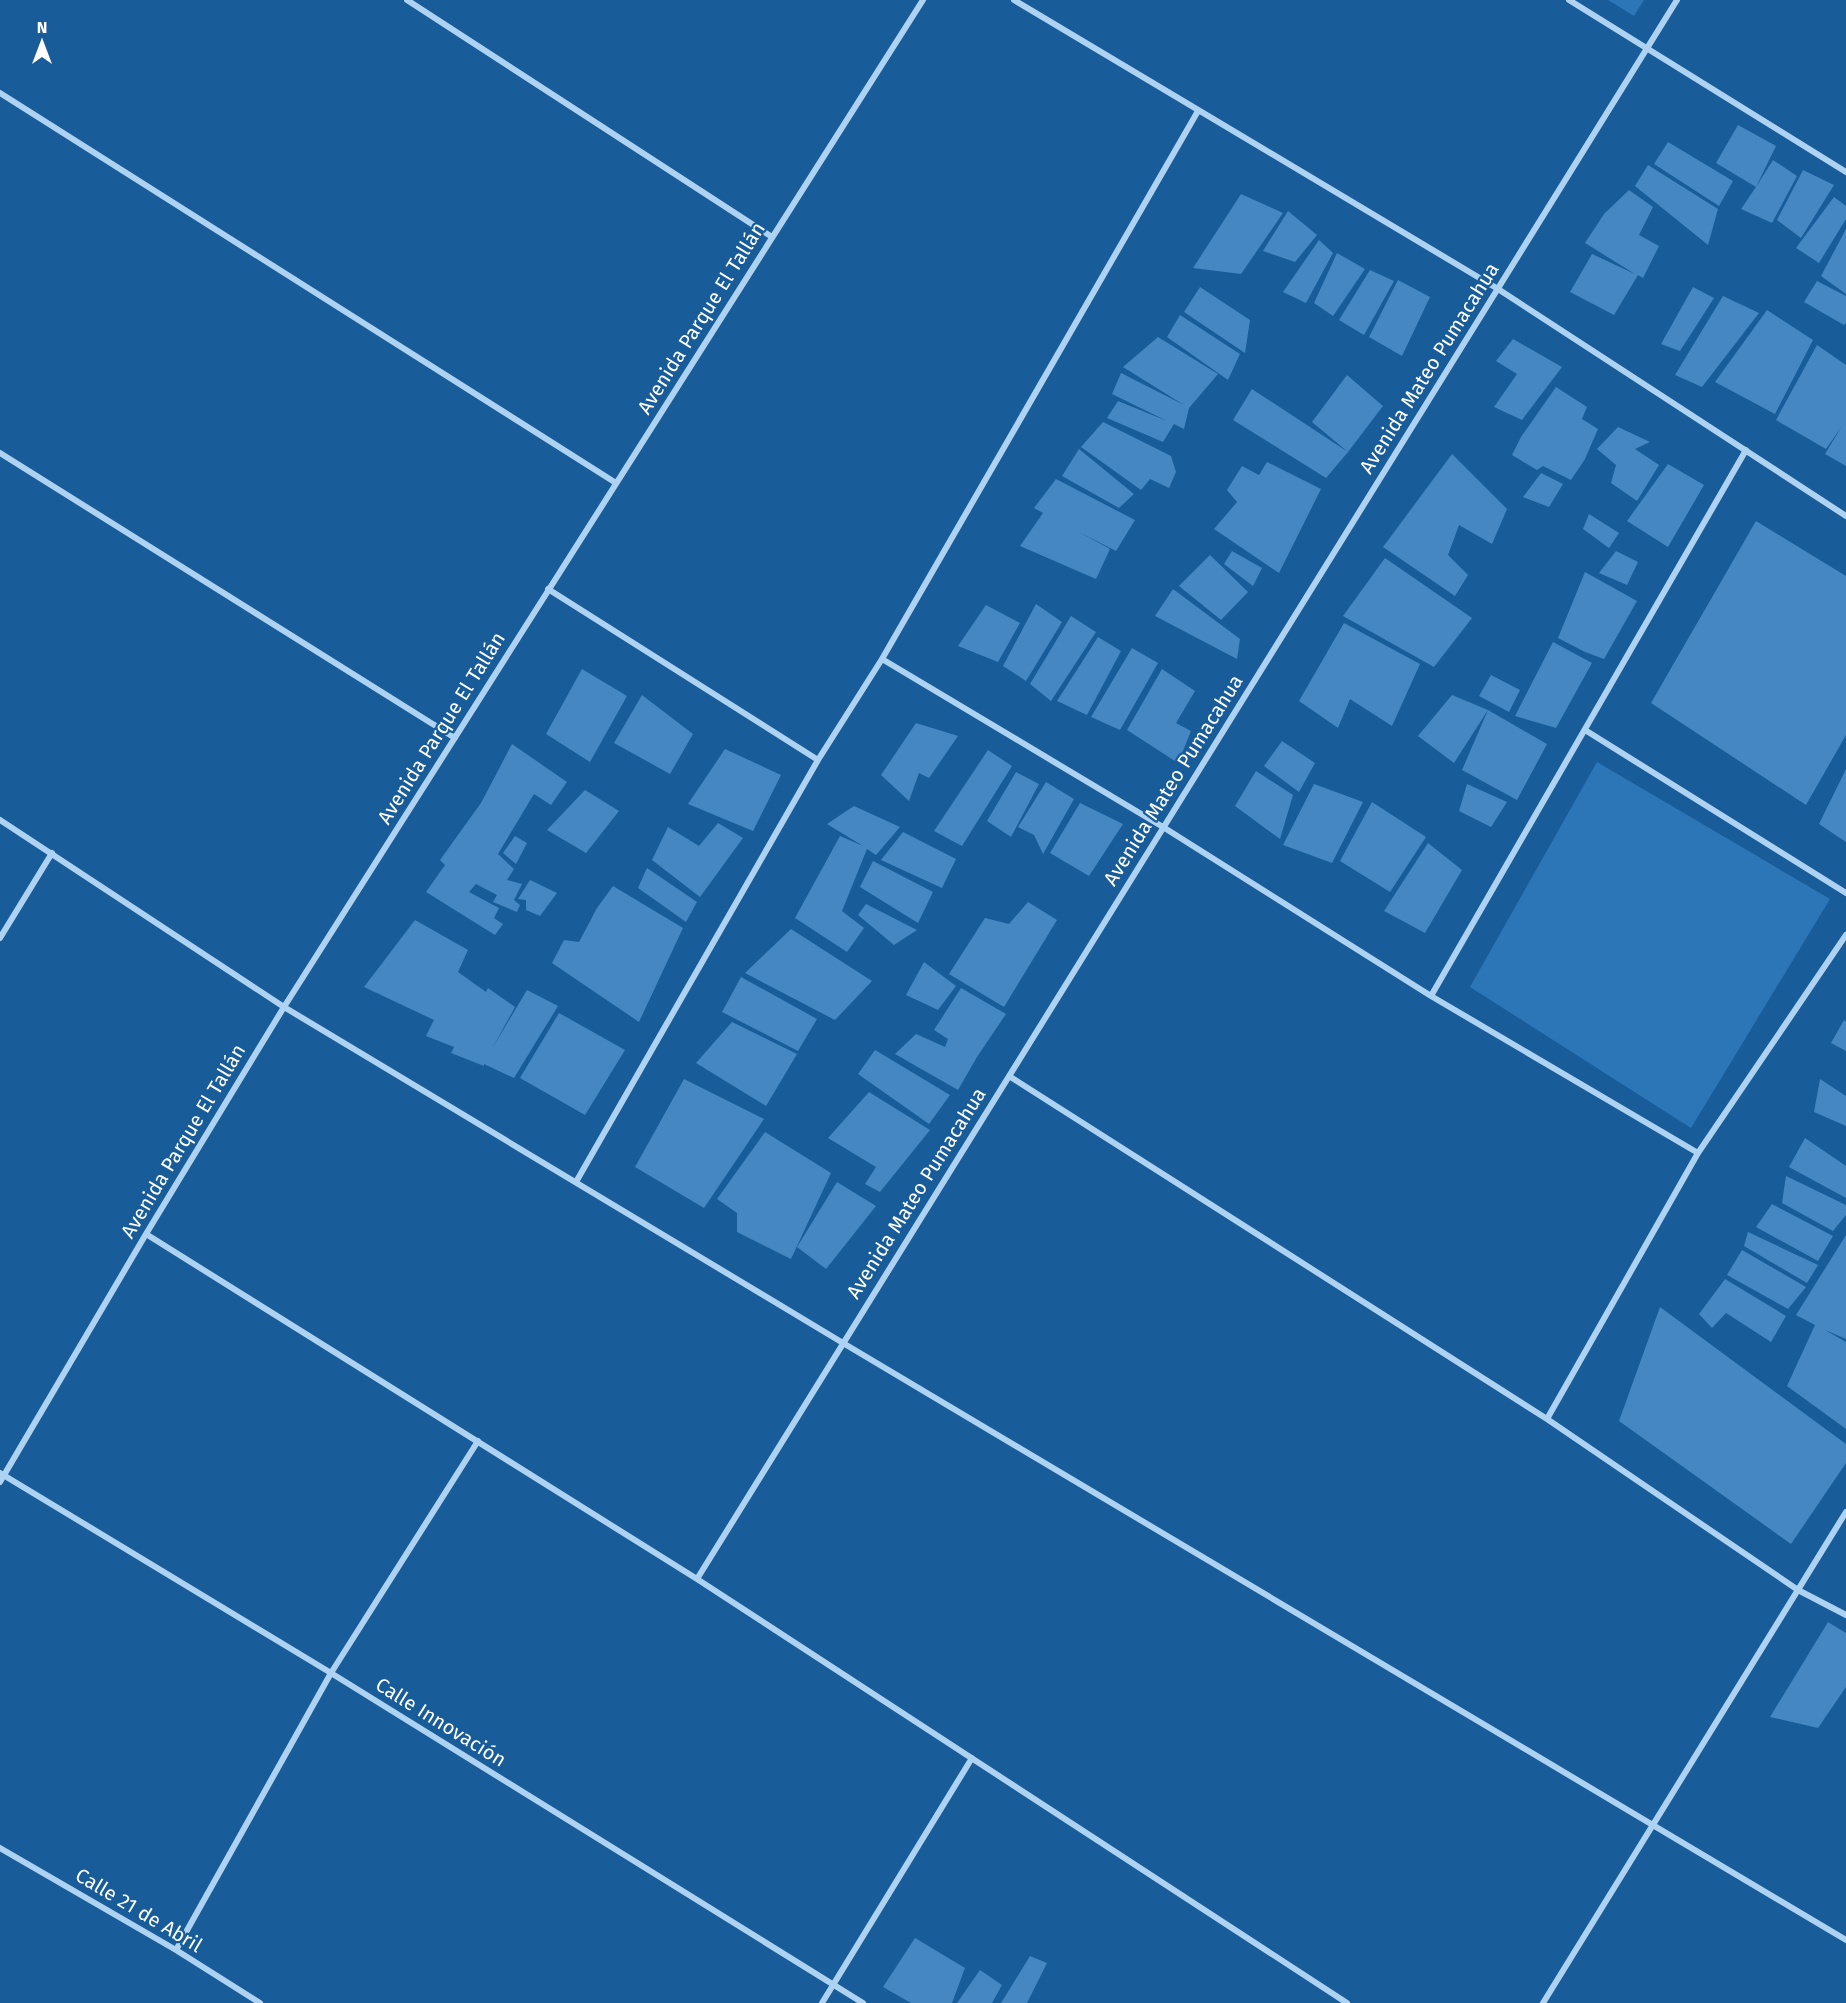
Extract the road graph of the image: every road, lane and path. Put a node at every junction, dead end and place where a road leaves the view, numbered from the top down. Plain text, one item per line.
1 (407, 0) edge
2 (922, 0) edge
3 (1014, 0) edge
4 (1569, 0) edge
5 (1677, 0) edge
6 (1648, 48) junction
7 (0, 93) edge
8 (1198, 111) junction
9 (1846, 172) edge
10 (772, 237) junction
11 (1498, 289) junction
12 (1746, 450) junction
13 (0, 453) edge
14 (616, 483) junction
15 (1846, 516) edge
16 (548, 589) junction
17 (882, 659) junction
18 (1585, 730) junction
19 (454, 738) junction
20 (818, 760) junction
21 (0, 820) edge
22 (1163, 827) junction
23 (52, 853) junction
24 (1846, 893) edge
25 (1846, 935) edge
26 (0, 938) edge
27 (1431, 996) junction
28 (284, 1007) junction
29 (1009, 1076) junction
30 (1698, 1153) junction
31 (576, 1182) junction
32 (146, 1234) junction
33 (843, 1343) junction
34 (1547, 1419) junction
35 (478, 1441) junction
36 (2, 1474) edge
37 (0, 1482) edge
38 (1846, 1512) edge
39 (697, 1578) junction
40 (1798, 1590) junction
41 (1846, 1615) edge
42 (331, 1673) junction
43 (972, 1758) junction
44 (1654, 1824) junction
45 (0, 1848) edge
46 (1846, 1940) edge
47 (176, 1950) junction
48 (832, 1984) junction
49 (261, 2003) edge
50 (822, 2003) edge
51 (863, 2003) edge
52 (1347, 2003) edge
53 (1543, 2003) edge

1 - 10 street
2 - 10 street, Avenida Parque El Tallán
3 - 8 street
4 - 6 street
5 - 6 street, Avenida Mateo Pumacahua
6 - 9 street
6 - 11 street, Avenida Mateo Pumacahua
7 - 14 street
8 - 11 street
8 - 17 street
10 - 14 street, Avenida Parque El Tallán
11 - 12 street
11 - 22 street, Avenida Mateo Pumacahua
12 - 15 street
12 - 18 street
13 - 19 street
14 - 16 street, Avenida Parque El Tallán
16 - 19 street, Avenida Parque El Tallán
16 - 20 street
17 - 20 street
17 - 22 street
18 - 24 street
18 - 27 street
19 - 28 street, Avenida Parque El Tallán
20 - 31 street
21 - 23 street
22 - 27 street
22 - 29 street, Avenida Mateo Pumacahua
23 - 26 street
23 - 28 street
25 - 30 street
27 - 30 street
28 - 31 street
28 - 32 street, Avenida Parque El Tallán
29 - 33 street, Avenida Mateo Pumacahua
29 - 34 street
30 - 34 street
31 - 33 street
32 - 35 street
32 - 36 street, Avenida Parque El Tallán
33 - 39 street, Avenida Mateo Pumacahua
33 - 44 street
34 - 40 street
35 - 39 street
35 - 42 street
36 - 37 street, Avenida Parque El Tallán
36 - 42 street, Calle Innovación
38 - 40 street
39 - 43 street
40 - 41 street
40 - 44 street
42 - 47 street
42 - 48 street, Calle Innovación
43 - 48 street
43 - 52 street
44 - 46 street
44 - 53 street
45 - 47 street, Calle 21 de Abril
47 - 49 street, Calle 21 de Abril
48 - 50 street
48 - 51 street, Calle Innovación

